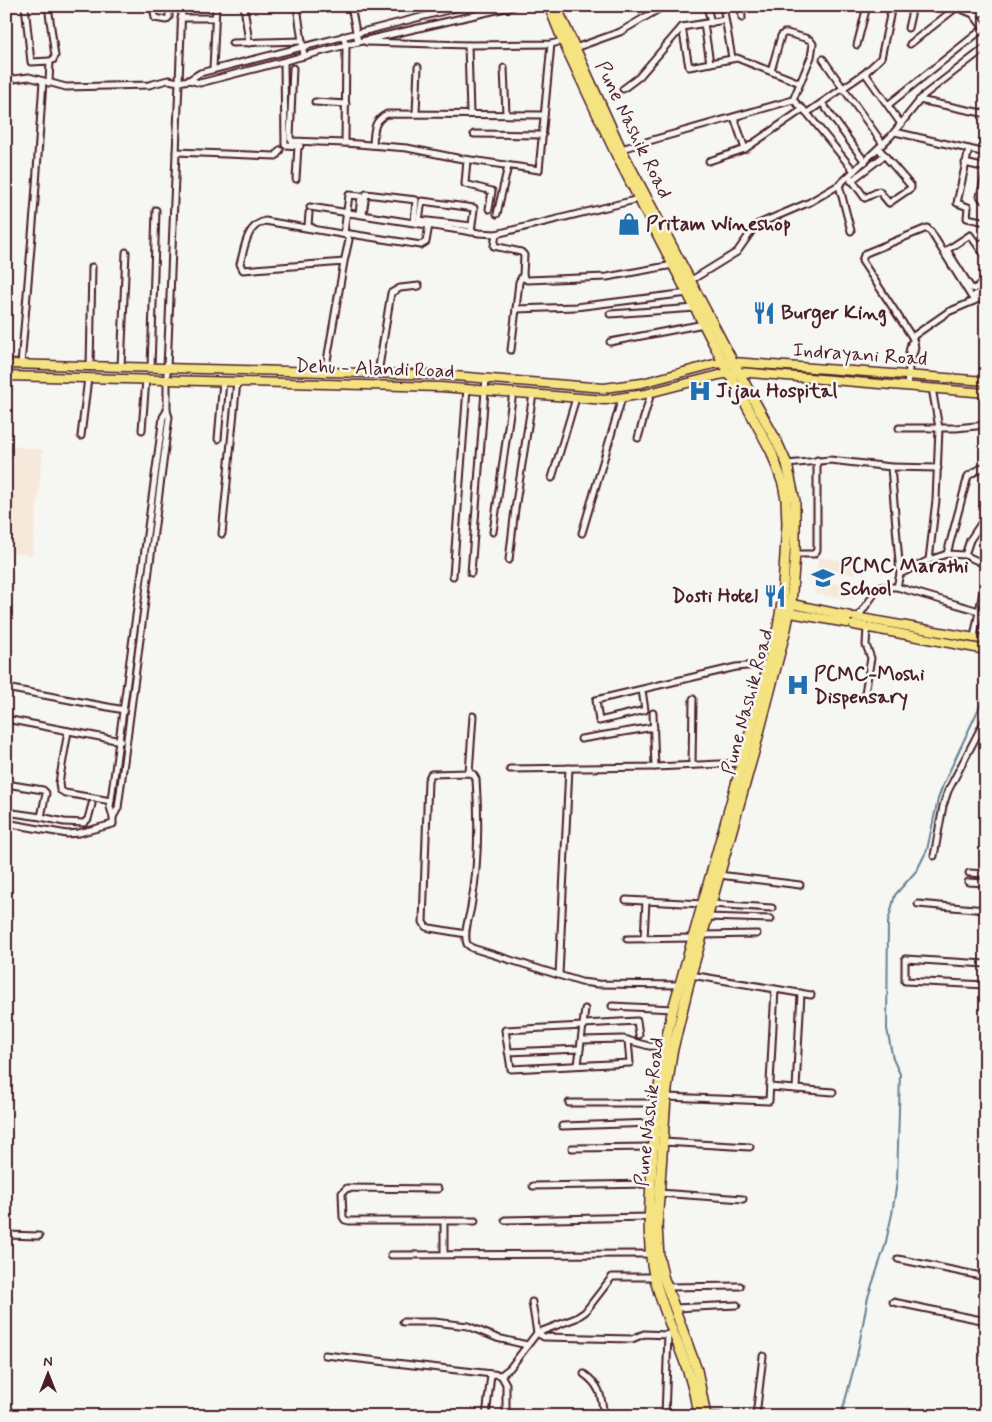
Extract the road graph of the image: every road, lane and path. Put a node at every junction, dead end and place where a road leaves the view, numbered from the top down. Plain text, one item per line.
1 (25, 6) edge
2 (48, 6) edge
3 (153, 6) edge
4 (170, 6) edge
5 (182, 6) edge
6 (216, 6) edge
7 (244, 6) edge
8 (297, 6) edge
9 (351, 6) edge
10 (464, 6) edge
11 (514, 6) edge
12 (549, 6) edge
13 (556, 6) edge
14 (664, 6) edge
15 (707, 6) edge
16 (723, 6) edge
17 (742, 6) edge
18 (867, 6) edge
19 (892, 6) edge
20 (913, 6) edge
21 (955, 7) edge
22 (983, 10) edge
23 (973, 14) junction
24 (181, 18) junction
25 (215, 18) junction
26 (742, 18) dead end
27 (725, 20) junction
28 (710, 22) junction
29 (704, 24) junction
30 (682, 27) junction
31 (908, 28) dead end
32 (985, 29) edge
33 (355, 32) junction
34 (343, 36) junction
35 (358, 42) junction
36 (563, 42) junction
37 (232, 43) dead end
38 (249, 43) junction
39 (303, 44) junction
40 (551, 44) junction
41 (910, 44) dead end
42 (346, 45) junction
43 (468, 45) junction
44 (857, 45) dead end
45 (986, 46) edge
46 (575, 48) junction
47 (271, 55) junction
48 (304, 56) junction
49 (732, 58) junction
50 (823, 59) dead end
51 (50, 61) junction
52 (284, 62) junction
53 (710, 63) junction
54 (273, 64) junction
55 (418, 67) dead end
56 (293, 68) dead end
57 (504, 68) dead end
58 (213, 69) junction
59 (771, 71) junction
60 (865, 73) junction
61 (6, 80) edge
62 (189, 80) junction
63 (46, 82) junction
64 (179, 82) junction
65 (800, 83) junction
66 (843, 88) junction
67 (623, 89) dead end
68 (793, 100) junction
69 (919, 100) junction
70 (315, 102) dead end
71 (822, 103) junction
72 (346, 104) junction
73 (888, 105) junction
74 (805, 111) junction
75 (416, 113) junction
76 (982, 113) dead end
77 (470, 114) junction
78 (506, 114) junction
79 (544, 115) junction
80 (734, 117) junction
81 (901, 124) junction
82 (895, 132) junction
83 (474, 134) dead end
84 (543, 135) junction
85 (345, 143) junction
86 (373, 146) junction
87 (881, 147) junction
88 (621, 149) junction
89 (969, 149) junction
90 (280, 150) dead end
91 (745, 150) junction
92 (176, 152) junction
93 (986, 153) edge
94 (885, 155) junction
95 (467, 160) junction
96 (709, 161) dead end
97 (865, 162) junction
98 (966, 163) junction
99 (508, 166) junction
100 (986, 170) edge
101 (854, 171) junction
102 (850, 178) junction
103 (296, 179) dead end
104 (839, 185) junction
105 (639, 199) junction
106 (986, 201) edge
107 (310, 207) dead end
108 (490, 209) dead end
109 (156, 210) dead end
110 (347, 212) junction
111 (310, 214) dead end
112 (361, 214) junction
113 (497, 214) dead end
114 (414, 222) junction
115 (986, 222) edge
116 (429, 225) junction
117 (471, 229) junction
118 (851, 231) dead end
119 (344, 233) junction
120 (496, 234) junction
121 (986, 241) edge
122 (978, 246) junction
123 (126, 252) dead end
124 (986, 257) edge
125 (344, 262) junction
126 (673, 265) junction
127 (92, 267) dead end
128 (523, 275) junction
129 (690, 281) junction
130 (986, 282) edge
131 (419, 286) dead end
132 (986, 288) edge
133 (688, 293) junction
134 (986, 295) edge
135 (973, 299) junction
136 (696, 308) junction
137 (516, 309) junction
138 (610, 314) dead end
139 (704, 324) junction
140 (913, 339) junction
141 (610, 342) dead end
142 (510, 350) dead end
143 (728, 362) junction
144 (6, 364) edge
145 (21, 365) junction
146 (90, 367) junction
147 (122, 367) junction
148 (151, 368) junction
149 (168, 368) junction
150 (325, 372) junction
151 (378, 373) junction
152 (734, 373) junction
153 (908, 375) junction
154 (6, 376) edge
155 (88, 378) junction
156 (486, 378) junction
157 (146, 379) junction
158 (167, 380) junction
159 (223, 381) junction
160 (237, 381) junction
161 (986, 381) edge
162 (907, 386) junction
163 (466, 388) junction
164 (932, 388) junction
165 (485, 389) junction
166 (513, 392) junction
167 (651, 393) junction
168 (986, 393) edge
169 (533, 394) junction
170 (576, 398) junction
171 (622, 398) junction
172 (986, 425) edge
173 (899, 428) dead end
174 (939, 428) junction
175 (142, 430) dead end
176 (82, 436) dead end
177 (638, 438) dead end
178 (218, 439) dead end
179 (162, 453) junction
180 (817, 460) junction
181 (787, 464) junction
182 (986, 465) edge
183 (891, 467) junction
184 (938, 468) junction
185 (552, 478) dead end
186 (982, 522) dead end
187 (493, 532) dead end
188 (582, 533) dead end
189 (222, 534) dead end
190 (795, 554) junction
191 (947, 554) junction
192 (965, 555) junction
193 (509, 560) dead end
194 (929, 560) junction
195 (986, 565) edge
196 (471, 573) dead end
197 (900, 574) junction
198 (453, 576) dead end
199 (986, 576) edge
200 (897, 587) junction
201 (786, 608) junction
202 (979, 611) junction
203 (853, 620) junction
204 (867, 628) junction
205 (974, 637) junction
206 (986, 640) edge
207 (986, 650) edge
208 (769, 664) junction
209 (6, 688) edge
210 (642, 690) junction
211 (693, 699) dead end
212 (864, 699) dead end
213 (124, 710) junction
214 (653, 714) dead end
215 (473, 716) dead end
216 (986, 718) edge
217 (6, 719) edge
218 (654, 727) junction
219 (68, 731) junction
220 (581, 739) dead end
221 (120, 741) junction
222 (126, 742) junction
223 (742, 763) junction
224 (692, 765) junction
225 (655, 766) junction
226 (569, 768) junction
227 (510, 769) dead end
228 (469, 773) junction
229 (6, 784) edge
230 (110, 801) junction
231 (92, 804) dead end
232 (6, 812) edge
233 (113, 817) junction
234 (41, 818) junction
235 (6, 823) edge
236 (934, 856) dead end
237 (969, 872) dead end
238 (986, 874) edge
239 (719, 875) junction
240 (968, 882) dead end
241 (986, 883) edge
242 (800, 885) dead end
243 (626, 900) dead end
244 (646, 901) junction
245 (706, 904) junction
246 (918, 904) dead end
247 (772, 908) dead end
248 (986, 910) edge
249 (706, 917) junction
250 (771, 920) dead end
251 (466, 934) junction
252 (757, 934) dead end
253 (702, 935) junction
254 (692, 938) junction
255 (627, 939) dead end
256 (644, 939) junction
257 (986, 964) edge
258 (559, 975) junction
259 (691, 975) junction
260 (680, 985) junction
261 (986, 985) edge
262 (775, 989) junction
263 (801, 993) junction
264 (812, 995) dead end
265 (612, 1006) dead end
266 (673, 1008) junction
267 (585, 1009) dead end
268 (584, 1025) junction
269 (638, 1035) dead end
270 (582, 1040) junction
271 (628, 1040) junction
272 (664, 1046) junction
273 (580, 1048) junction
274 (508, 1052) junction
275 (578, 1065) junction
276 (770, 1087) junction
277 (796, 1089) junction
278 (833, 1092) dead end
279 (666, 1097) junction
280 (569, 1103) dead end
281 (657, 1103) junction
282 (655, 1123) junction
283 (562, 1126) dead end
284 (662, 1142) junction
285 (750, 1146) dead end
286 (654, 1147) junction
287 (572, 1148) dead end
288 (651, 1184) junction
289 (533, 1186) dead end
290 (438, 1189) dead end
291 (659, 1193) junction
292 (743, 1200) dead end
293 (649, 1217) junction
294 (505, 1220) dead end
295 (444, 1221) junction
296 (475, 1221) dead end
297 (6, 1235) edge
298 (39, 1236) dead end
299 (444, 1254) junction
300 (651, 1254) junction
301 (391, 1255) dead end
302 (898, 1259) dead end
303 (659, 1277) junction
304 (986, 1278) edge
305 (740, 1286) dead end
306 (666, 1287) junction
307 (532, 1302) dead end
308 (893, 1302) dead end
309 (737, 1305) dead end
310 (674, 1308) junction
311 (669, 1320) junction
312 (986, 1321) edge
313 (403, 1322) dead end
314 (537, 1333) junction
315 (668, 1335) junction
316 (527, 1346) junction
317 (325, 1355) dead end
318 (763, 1356) dead end
319 (584, 1374) dead end
320 (492, 1375) junction
321 (501, 1375) junction
322 (506, 1411) dead end
323 (703, 1415) edge
324 (486, 1416) edge
325 (604, 1416) edge
326 (665, 1416) edge
327 (720, 1416) edge
328 (756, 1416) edge

1 - 51 street
2 - 51 street
3 - 4 street
5 - 24 street
6 - 25 street
7 - 38 street
8 - 39 street
9 - 33 street
10 - 33 street
11 - 35 street
12 - 36 highway, Pune Nashik Road
13 - 46 highway, Pune Nashik Road
14 - 46 street
15 - 28 street
16 - 27 street
17 - 26 street
18 - 44 street
19 - 60 street
20 - 31 street
21 - 23 street
21 - 41 street
22 - 23 street
23 - 32 street
24 - 25 street
24 - 64 street
25 - 58 street
27 - 28 street
27 - 49 street
28 - 29 street
29 - 30 street
29 - 53 street
30 - 53 street
30 - 67 street
32 - 73 street
33 - 34 street
33 - 35 street
34 - 39 street
34 - 42 street
35 - 42 street
35 - 43 street
36 - 40 street
36 - 105 highway, Pune Nashik Road
37 - 38 street
38 - 39 street
39 - 47 street
39 - 48 street
40 - 43 street
40 - 79 street
42 - 48 street
42 - 72 street
43 - 77 street
45 - 69 street
46 - 88 highway, Pune Nashik Road
47 - 54 street
47 - 58 street
48 - 52 street
49 - 53 street
49 - 59 street
50 - 66 street
51 - 63 street
52 - 54 street
52 - 103 street
54 - 62 street
55 - 75 street
56 - 85 street
57 - 78 street
58 - 62 street
59 - 65 street
59 - 65 street
60 - 66 street
60 - 73 street
61 - 63 street
62 - 64 street
63 - 64 street
63 - 145 street
64 - 92 street
65 - 68 street
66 - 71 street
66 - 87 street
68 - 74 street
68 - 80 street
69 - 76 street
69 - 81 street
70 - 72 street
71 - 74 street
71 - 97 street
72 - 85 street
73 - 81 street
74 - 91 street
74 - 101 street
75 - 77 street
75 - 86 street
77 - 78 street
78 - 79 street
79 - 84 street
80 - 88 street
80 - 91 street
81 - 82 street
82 - 87 street
82 - 89 street
83 - 84 street
84 - 99 street
85 - 86 street
86 - 95 street
87 - 94 street
87 - 97 street
88 - 129 highway, Pune Nashik Road
89 - 93 street
89 - 98 street
90 - 92 street
91 - 96 street
92 - 149 street
94 - 102 street
94 - 102 street
95 - 99 street
95 - 108 street
97 - 101 street
98 - 100 street
98 - 115 street
99 - 113 street
100 - 106 street
101 - 102 street
102 - 104 street
104 - 118 street
104 - 129 street
105 - 120 street
105 - 126 highway, Pune Nashik Road
107 - 110 street
109 - 148 street
110 - 112 street
110 - 112 street
110 - 119 street
111 - 119 street
112 - 114 street
112 - 114 street
114 - 116 street
116 - 117 street
116 - 119 street
117 - 117 street
117 - 120 street
120 - 128 street
121 - 122 street
122 - 124 street
122 - 130 street
123 - 147 street
125 - 125 street
125 - 150 street
126 - 128 street
126 - 133 highway, Pune Nashik Road
127 - 146 street
128 - 137 street
129 - 143 highway, Pune Nashik Road
131 - 151 street
132 - 135 street
133 - 136 highway, Pune Nashik Road
133 - 137 street
134 - 135 street
135 - 140 street
135 - 140 street
136 - 138 street
136 - 139 highway, Pune Nashik Road
137 - 142 street
139 - 141 street
139 - 143 highway, Pune Nashik Road
140 - 153 street
143 - 152 highway, Pune Nashik Road
143 - 153 main road, Indrayani Road
143 - 156 main road, Dehu - Alandi Road
144 - 145 main road, Dehu - Alandi Road
145 - 146 main road, Dehu - Alandi Road
146 - 147 main road, Dehu - Alandi Road
147 - 148 main road, Dehu - Alandi Road
148 - 149 main road, Dehu - Alandi Road
149 - 150 main road, Dehu - Alandi Road
149 - 158 street
150 - 151 main road, Dehu - Alandi Road
151 - 156 main road, Dehu - Alandi Road
152 - 162 main road, Indrayani Road
152 - 167 main road, Dehu - Alandi Road
152 - 181 highway, Pune Nashik Road
152 - 201 highway, Pune Nashik Road
153 - 161 main road, Indrayani Road
153 - 162 street
154 - 155 main road, Dehu - Alandi Road
155 - 157 main road, Dehu - Alandi Road
155 - 176 street
156 - 165 street
157 - 158 main road, Dehu - Alandi Road
157 - 175 street
158 - 159 main road, Dehu - Alandi Road
158 - 179 street
159 - 160 main road, Dehu - Alandi Road
159 - 178 street
160 - 163 main road, Dehu - Alandi Road
160 - 189 street
162 - 164 main road, Indrayani Road
163 - 165 main road, Dehu - Alandi Road
163 - 198 street
164 - 168 main road, Indrayani Road
164 - 174 street
165 - 166 main road, Dehu - Alandi Road
165 - 196 street
166 - 169 main road, Dehu - Alandi Road
166 - 187 street
167 - 171 main road, Dehu - Alandi Road
167 - 177 street
169 - 170 main road, Dehu - Alandi Road
169 - 193 street
170 - 171 main road, Dehu - Alandi Road
170 - 185 street
171 - 188 street
172 - 174 street
173 - 174 street
174 - 184 street
179 - 213 street
179 - 222 street
180 - 181 street
180 - 183 street
180 - 190 street
181 - 190 highway, Pune Nashik Road
182 - 191 street
183 - 184 street
183 - 197 street
184 - 194 street
186 - 192 street
190 - 201 highway, Pune Nashik Road
191 - 192 street
191 - 194 street
192 - 195 street
194 - 197 street
197 - 200 street
199 - 202 street
200 - 202 street
200 - 203 street
201 - 203 main road
201 - 208 highway, Pune Nashik Road
201 - 239 highway, Pune Nashik Road
202 - 205 street
203 - 204 main road
203 - 205 main road
204 - 207 main road
204 - 212 street
205 - 206 main road
208 - 210 street
208 - 223 highway, Pune Nashik Road
209 - 213 street
210 - 210 street
211 - 224 street
213 - 221 street
214 - 218 street
215 - 228 street
216 - 236 street
217 - 219 street
218 - 220 street
218 - 225 street
219 - 221 street
219 - 230 street
221 - 222 street
221 - 230 street
222 - 233 street
223 - 224 street
223 - 245 highway, Pune Nashik Road
224 - 225 street
225 - 226 street
226 - 227 street
226 - 258 street
228 - 251 street
228 - 251 street
229 - 234 street
230 - 233 street
231 - 234 street
232 - 234 street
233 - 235 street
237 - 238 street
239 - 242 street
239 - 245 highway, Pune Nashik Road
240 - 241 street
243 - 244 street
244 - 245 street
244 - 256 street
245 - 247 street
245 - 249 highway, Pune Nashik Road
245 - 254 highway, Pune Nashik Road
246 - 248 street
249 - 250 street
249 - 253 highway, Pune Nashik Road
251 - 258 street
252 - 253 street
253 - 259 highway, Pune Nashik Road
254 - 256 street
254 - 260 highway, Pune Nashik Road
255 - 256 street
257 - 261 street
258 - 260 street
259 - 262 street
259 - 279 highway, Pune Nashik Road
260 - 266 highway, Pune Nashik Road
262 - 263 street
262 - 276 street
263 - 264 street
263 - 277 street
265 - 266 street
266 - 272 highway, Pune Nashik Road
267 - 268 street
268 - 269 street
268 - 270 street
268 - 274 street
270 - 271 street
270 - 273 street
271 - 272 street
271 - 275 street
272 - 281 highway, Pune Nashik Road
273 - 274 street
273 - 275 street
274 - 275 street
276 - 277 street
276 - 279 street
277 - 278 street
279 - 284 highway, Pune Nashik Road
280 - 281 street
281 - 282 highway, Pune Nashik Road
282 - 283 street
282 - 286 highway, Pune Nashik Road
284 - 285 street
284 - 291 highway, Pune Nashik Road
286 - 287 street
286 - 288 highway, Pune Nashik Road
288 - 289 street
288 - 293 highway, Pune Nashik Road
290 - 295 street
291 - 292 street
291 - 303 highway, Pune Nashik Road
293 - 294 street
293 - 300 highway, Pune Nashik Road
295 - 296 street
295 - 299 street
297 - 298 street
299 - 300 street
299 - 301 street
300 - 303 highway, Pune Nashik Road
302 - 304 street
303 - 306 highway, Pune Nashik Road
303 - 311 highway, Pune Nashik Road
303 - 314 street
305 - 306 street
306 - 310 highway, Pune Nashik Road
307 - 314 street
308 - 312 street
309 - 310 street
310 - 323 highway, Pune Nashik Road
311 - 315 street
311 - 323 highway, Pune Nashik Road
313 - 316 street
314 - 315 street
314 - 316 street
315 - 326 street
316 - 321 street
317 - 320 street
318 - 328 street
319 - 325 street
320 - 321 street
320 - 324 street
321 - 322 street
323 - 327 street

